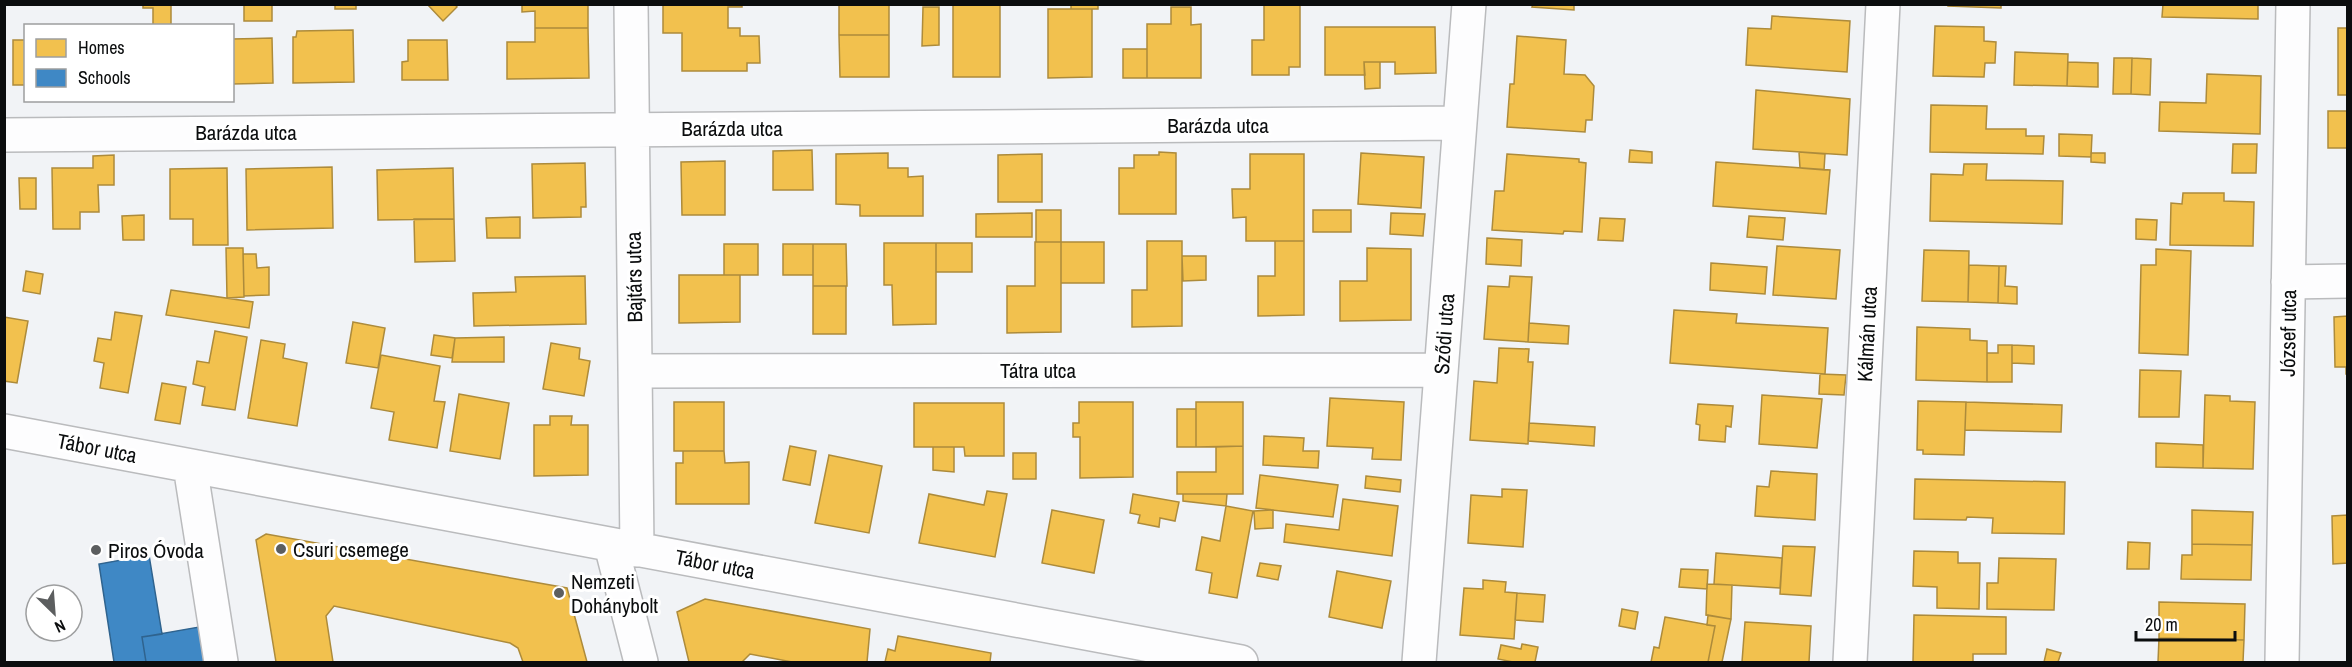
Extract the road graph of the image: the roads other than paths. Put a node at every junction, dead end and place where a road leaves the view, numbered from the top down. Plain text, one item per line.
1 (631, 4) edge
2 (1469, 4) edge
3 (1883, 4) edge
4 (2293, 4) edge
5 (1460, 123) junction
6 (632, 129) junction
7 (4, 135) edge
8 (2348, 281) edge
9 (2288, 282) junction
10 (1441, 370) junction
11 (635, 371) junction
12 (4, 431) edge
13 (190, 466) junction
14 (624, 547) junction
15 (221, 663) edge
16 (641, 663) edge
17 (1241, 663) edge
18 (1419, 663) edge
19 (1850, 663) edge
20 (2282, 663) edge

1 - 6 street, Bajtárs utca
2 - 5 street, Sződi utca
3 - 19 street, Kálmán utca
4 - 9 street, József utca
5 - 6 street, Barázda utca
5 - 10 street, Sződi utca
6 - 7 street, Barázda utca
6 - 11 street, Bajtárs utca
8 - 9 street
9 - 20 street, József utca
10 - 11 street, Tátra utca
10 - 18 street, Sződi utca
11 - 14 street, Bajtárs utca
12 - 13 street, Tábor utca
13 - 14 street, Tábor utca
13 - 15 street
14 - 16 street, Bajtárs utca
14 - 17 street, Tábor utca

